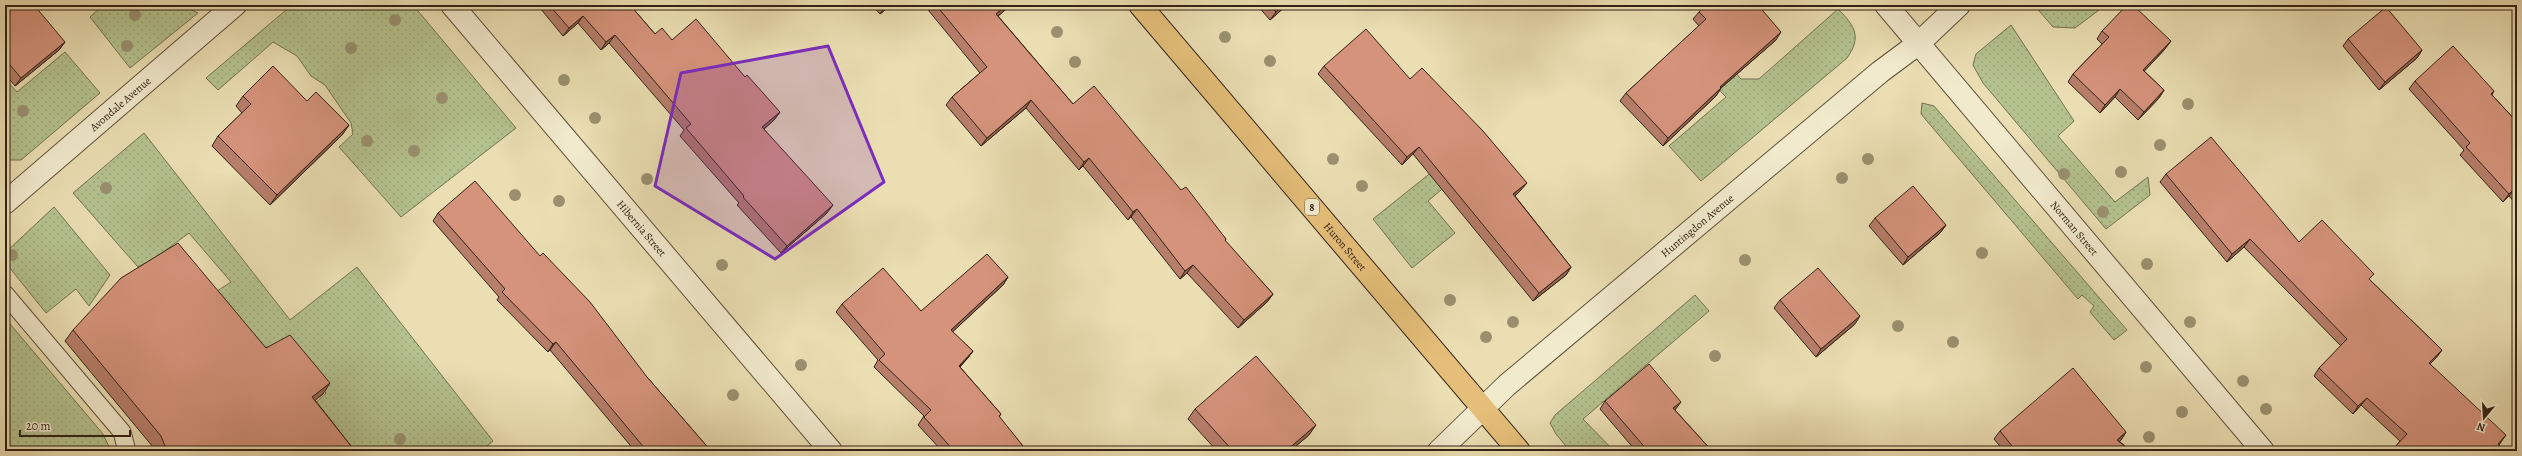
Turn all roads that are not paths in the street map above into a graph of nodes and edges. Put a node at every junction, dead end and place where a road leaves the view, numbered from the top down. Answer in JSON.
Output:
{"nodes":[{"id":1,"x":235,"y":5,"type":"edge"},
{"id":2,"x":452,"y":5,"type":"edge"},
{"id":3,"x":1140,"y":5,"type":"edge"},
{"id":4,"x":1886,"y":5,"type":"edge"},
{"id":5,"x":1959,"y":5,"type":"edge"},
{"id":6,"x":1919,"y":43,"type":"junction"},
{"id":7,"x":5,"y":203,"type":"edge"},
{"id":8,"x":5,"y":294,"type":"edge"},
{"id":9,"x":1484,"y":408,"type":"junction"},
{"id":10,"x":127,"y":451,"type":"edge"},
{"id":11,"x":831,"y":451,"type":"edge"},
{"id":12,"x":1439,"y":451,"type":"edge"},
{"id":13,"x":1519,"y":451,"type":"edge"},
{"id":14,"x":2263,"y":451,"type":"edge"}],
"edges":[{"from":1,"to":7,"type":"street","name":"Avondale Avenue"},
{"from":2,"to":11,"type":"street","name":"Hibernia Street"},
{"from":3,"to":9,"type":"main road","name":"Huron Street","number":"8"},
{"from":4,"to":6,"type":"street","name":"Norman Street"},
{"from":5,"to":6,"type":"street","name":"Huntingdon Avenue"},
{"from":6,"to":9,"type":"street","name":"Huntingdon Avenue"},
{"from":6,"to":14,"type":"street","name":"Norman Street"},
{"from":8,"to":10,"type":"lane"},
{"from":9,"to":12,"type":"street","name":"Huntingdon Avenue"},
{"from":9,"to":13,"type":"main road","name":"Huron Street","number":"8"}]}
